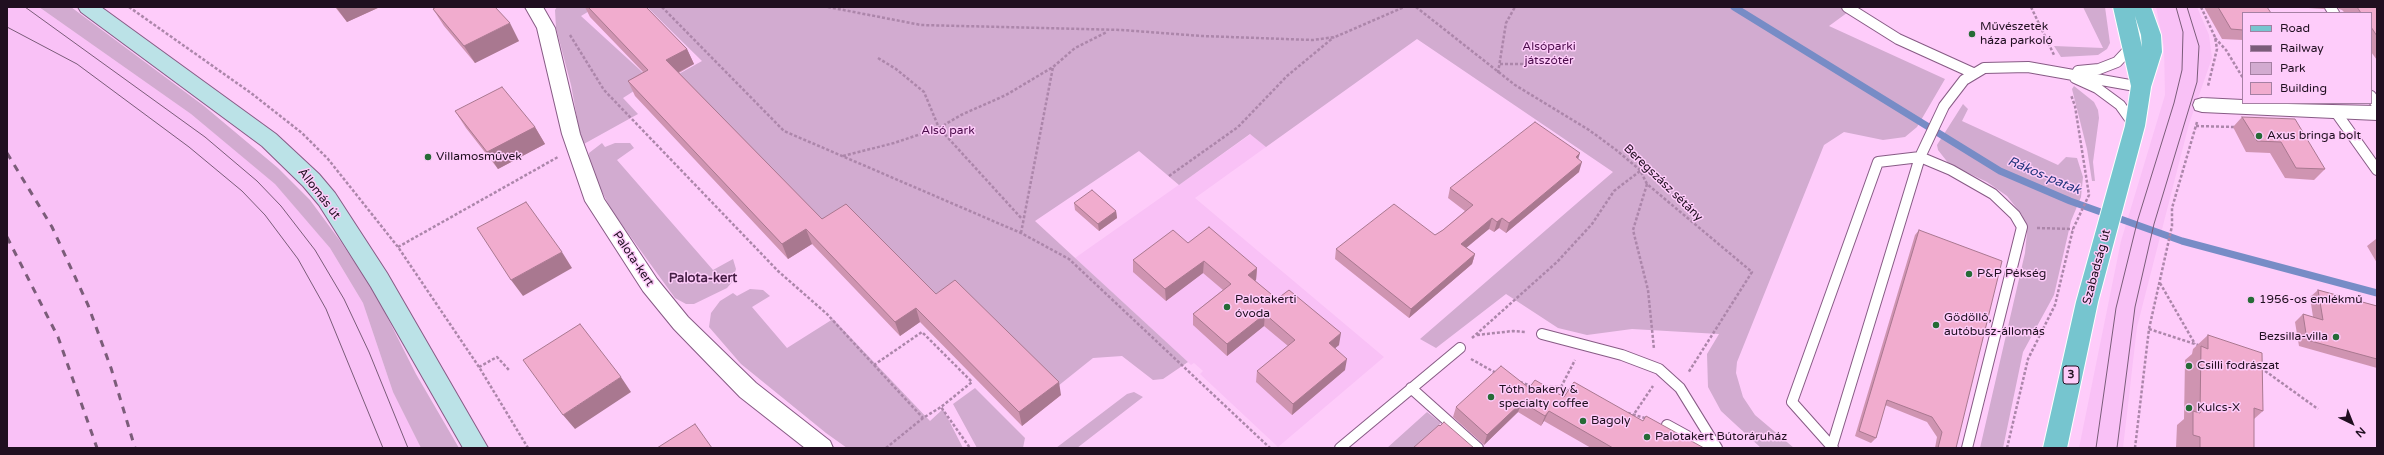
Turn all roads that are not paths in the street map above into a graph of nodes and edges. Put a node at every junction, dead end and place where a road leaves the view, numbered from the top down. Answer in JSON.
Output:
{"nodes":[{"id":1,"x":88,"y":7,"type":"edge"},
{"id":2,"x":1848,"y":7,"type":"edge"},
{"id":3,"x":2123,"y":7,"type":"edge"},
{"id":4,"x":2141,"y":7,"type":"edge"},
{"id":5,"x":538,"y":8,"type":"edge"},
{"id":6,"x":2131,"y":47,"type":"junction"},
{"id":7,"x":2062,"y":72,"type":"junction"},
{"id":8,"x":1973,"y":73,"type":"junction"},
{"id":9,"x":2141,"y":87,"type":"junction"},
{"id":10,"x":2202,"y":105,"type":"dead end"},
{"id":11,"x":2336,"y":111,"type":"junction"},
{"id":12,"x":2377,"y":113,"type":"edge"},
{"id":13,"x":2135,"y":126,"type":"junction"},
{"id":14,"x":1920,"y":157,"type":"junction"},
{"id":15,"x":2377,"y":170,"type":"edge"},
{"id":16,"x":1542,"y":334,"type":"road end"},
{"id":17,"x":1458,"y":349,"type":"road end"},
{"id":18,"x":1411,"y":388,"type":"junction"},
{"id":19,"x":1667,"y":426,"type":"edge"},
{"id":20,"x":1832,"y":447,"type":"edge"},
{"id":21,"x":476,"y":448,"type":"edge"},
{"id":22,"x":822,"y":448,"type":"edge"},
{"id":23,"x":1340,"y":448,"type":"edge"},
{"id":24,"x":1478,"y":448,"type":"edge"},
{"id":25,"x":1709,"y":448,"type":"edge"},
{"id":26,"x":1717,"y":448,"type":"edge"},
{"id":27,"x":1967,"y":448,"type":"edge"},
{"id":28,"x":2055,"y":448,"type":"edge"}],
"edges":[{"from":1,"to":21,"type":"main road","name":"Állomás út"},
{"from":2,"to":8,"type":"lane"},
{"from":3,"to":6,"type":"main road","name":"Szabadság út","number":"3"},
{"from":4,"to":9,"type":"main road","name":"Szabadság út","number":"3"},
{"from":5,"to":22,"type":"street","name":"Palota-kert"},
{"from":6,"to":7,"type":"lane"},
{"from":6,"to":9,"type":"main road","name":"Szabadság út","number":"3"},
{"from":7,"to":8,"type":"lane"},
{"from":7,"to":9,"type":"lane"},
{"from":7,"to":13,"type":"lane"},
{"from":8,"to":14,"type":"lane"},
{"from":9,"to":13,"type":"main road","name":"Szabadság út","number":"3"},
{"from":10,"to":11,"type":"street"},
{"from":11,"to":12,"type":"street"},
{"from":11,"to":15,"type":"lane"},
{"from":13,"to":28,"type":"main road","name":"Szabadság út","number":"3"},
{"from":14,"to":20,"type":"lane"},
{"from":14,"to":20,"type":"lane"},
{"from":14,"to":27,"type":"lane"},
{"from":16,"to":26,"type":"lane"},
{"from":17,"to":18,"type":"lane"},
{"from":18,"to":23,"type":"lane"},
{"from":18,"to":24,"type":"lane"},
{"from":19,"to":25,"type":"lane"}]}
